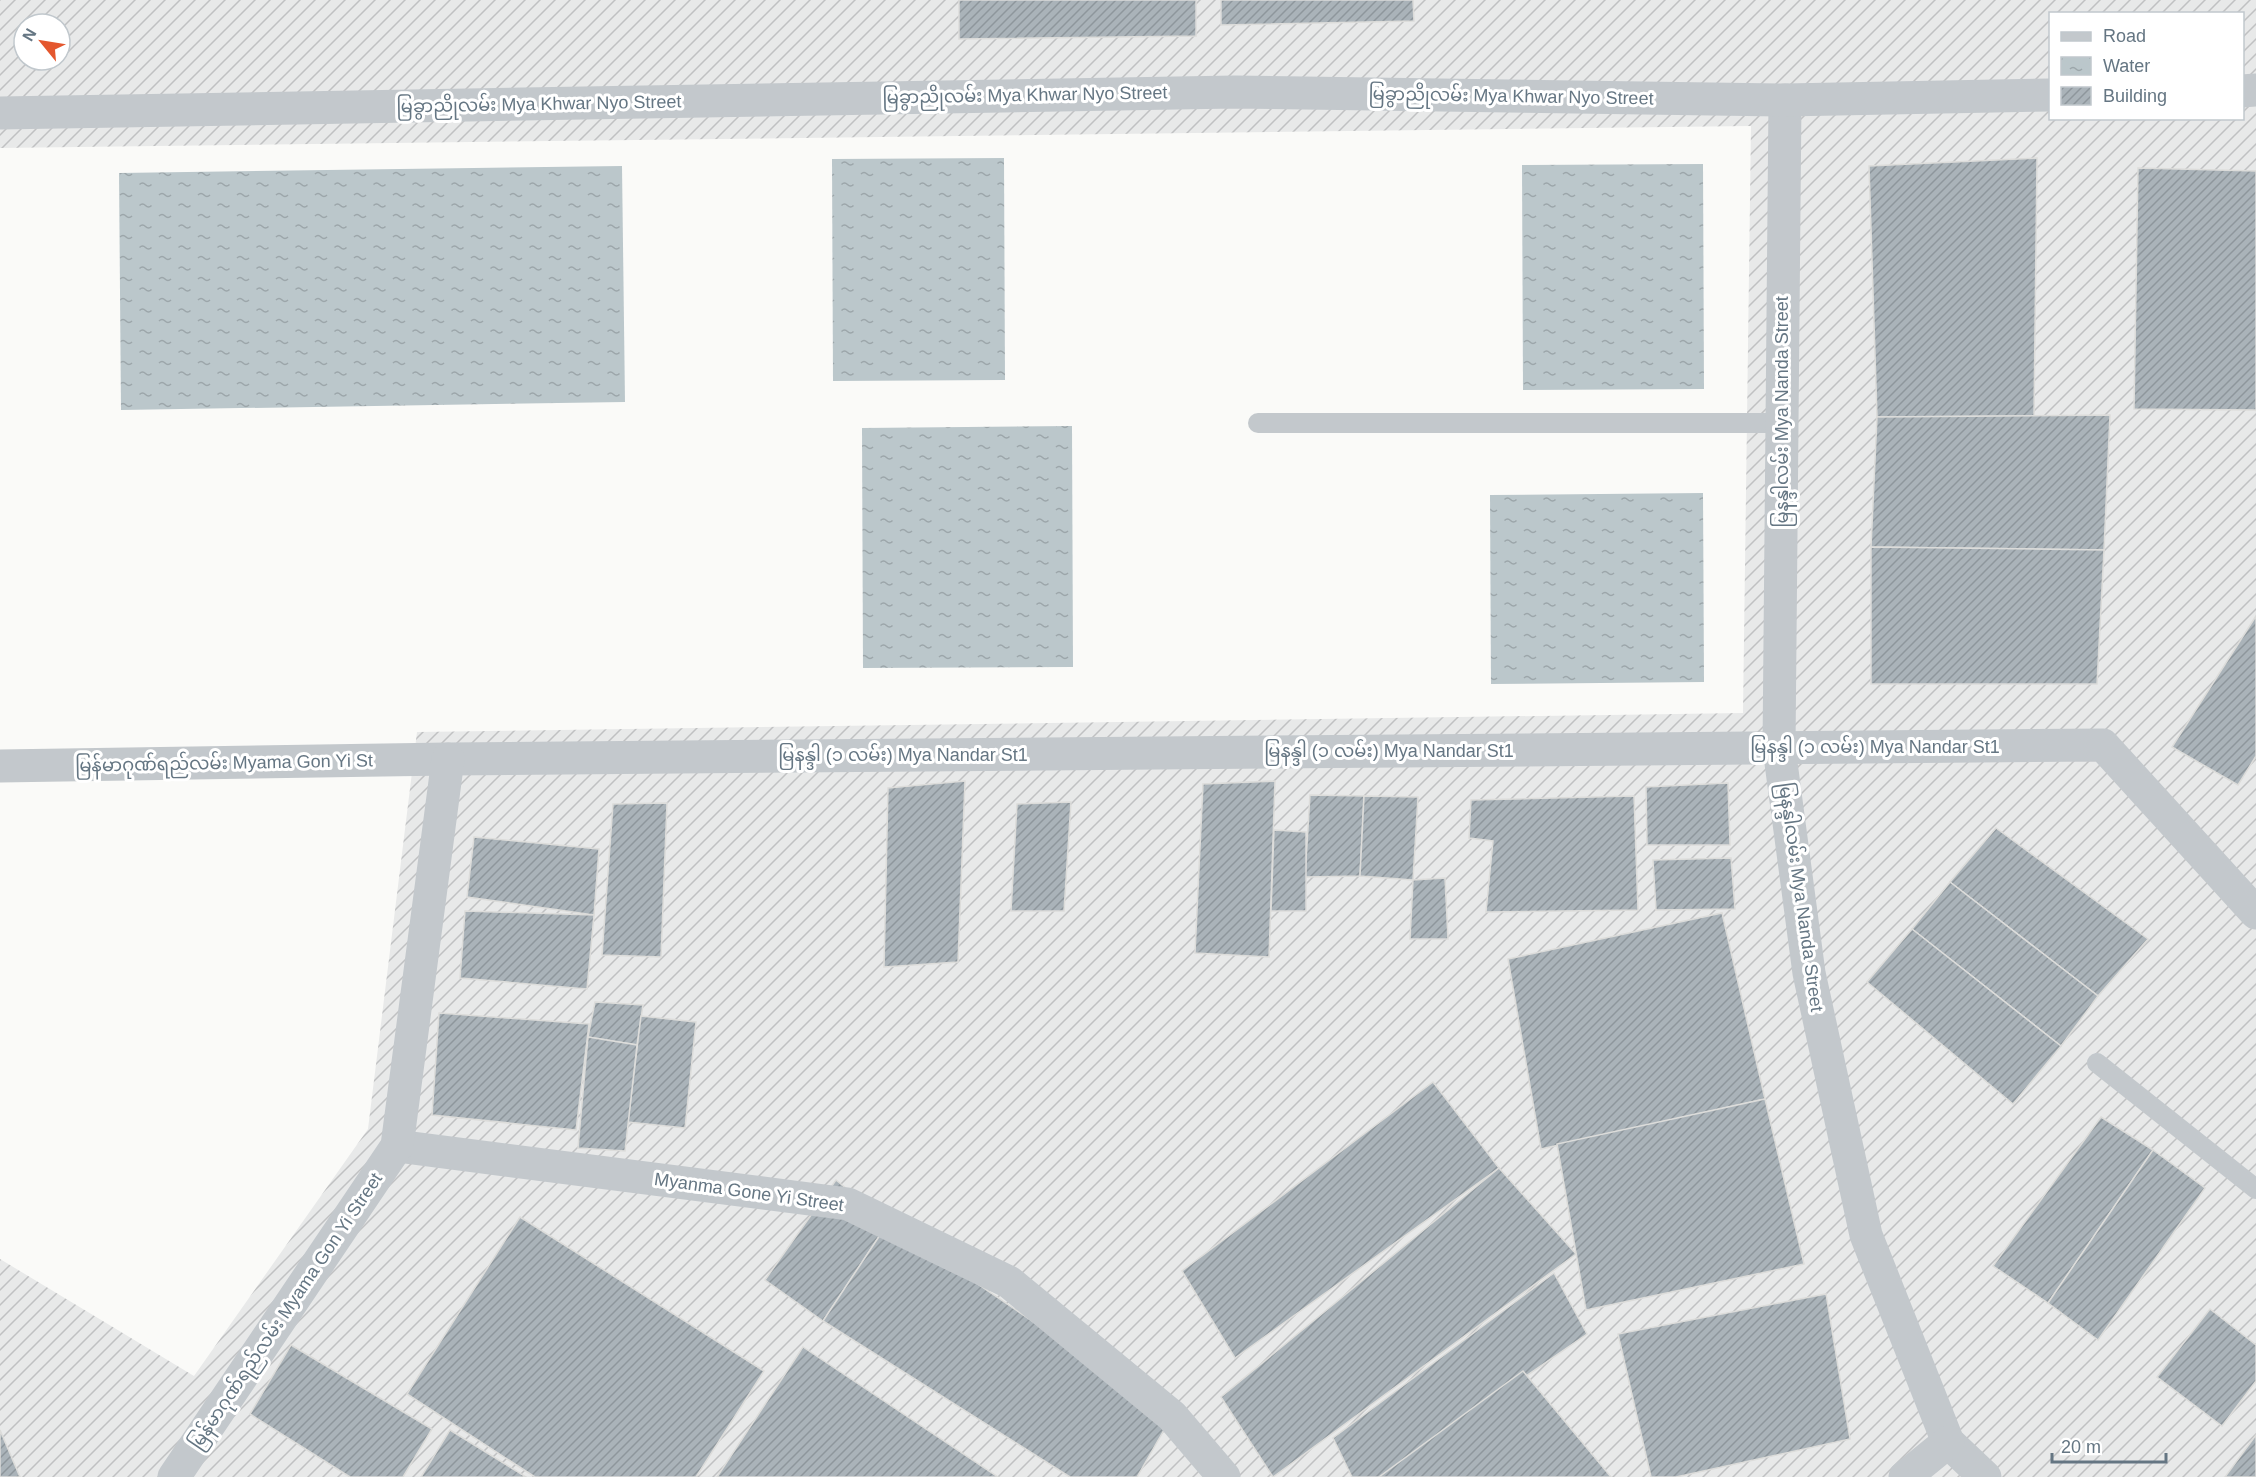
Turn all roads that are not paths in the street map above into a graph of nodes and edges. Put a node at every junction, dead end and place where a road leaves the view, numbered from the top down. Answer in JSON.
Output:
{"nodes":[{"id":1,"x":2049,"y":95,"type":"edge"},
{"id":2,"x":1785,"y":100,"type":"junction"},
{"id":3,"x":0,"y":113,"type":"edge"},
{"id":4,"x":1258,"y":423,"type":"dead end"},
{"id":5,"x":1782,"y":423,"type":"junction"},
{"id":6,"x":1779,"y":748,"type":"junction"},
{"id":7,"x":448,"y":759,"type":"junction"},
{"id":8,"x":0,"y":766,"type":"edge"},
{"id":9,"x":2256,"y":913,"type":"edge"},
{"id":10,"x":2097,"y":1063,"type":"dead end"},
{"id":11,"x":397,"y":1146,"type":"junction"},
{"id":12,"x":2256,"y":1189,"type":"edge"},
{"id":13,"x":1948,"y":1442,"type":"junction"},
{"id":14,"x":174,"y":1477,"type":"edge"},
{"id":15,"x":1224,"y":1477,"type":"edge"},
{"id":16,"x":1905,"y":1477,"type":"edge"},
{"id":17,"x":1985,"y":1477,"type":"edge"}],
"edges":[{"from":1,"to":2,"type":"street","name":"မြခွာညိုလမ်း Mya Khwar Nyo Street"},
{"from":2,"to":3,"type":"street","name":"မြခွာညိုလမ်း Mya Khwar Nyo Street"},
{"from":2,"to":5,"type":"street","name":"မြနန္ဒါလမ်း Mya Nanda Street"},
{"from":4,"to":5,"type":"lane"},
{"from":5,"to":6,"type":"street","name":"မြနန္ဒါလမ်း Mya Nanda Street"},
{"from":6,"to":7,"type":"street","name":"မြနန္ဒါ (၁ လမ်း) Mya Nandar St1"},
{"from":6,"to":9,"type":"street","name":"မြနန္ဒါ (၁ လမ်း) Mya Nandar St1"},
{"from":6,"to":13,"type":"street","name":"မြနန္ဒါလမ်း Mya Nanda Street"},
{"from":7,"to":8,"type":"street","name":"မြန်မာဂုဏ်ရည်လမ်း Myama Gon Yi St"},
{"from":7,"to":11,"type":"street"},
{"from":10,"to":12,"type":"lane"},
{"from":11,"to":14,"type":"street","name":"မြန်မာဂုဏ်ရည်လမ်း Myama Gon Yi Street"},
{"from":11,"to":15,"type":"street","name":"Myanma Gone Yi Street"},
{"from":13,"to":16,"type":"street"},
{"from":13,"to":17,"type":"street","name":"မြနန္ဒါလမ်း Mya Nanda Street"}]}
